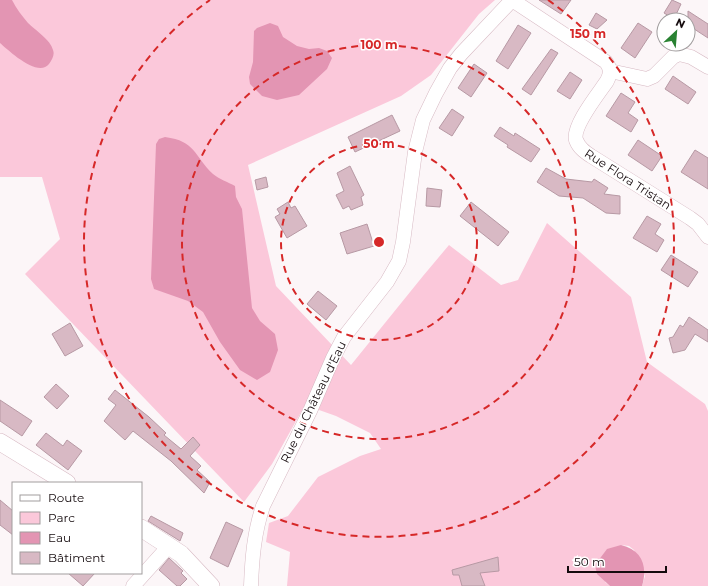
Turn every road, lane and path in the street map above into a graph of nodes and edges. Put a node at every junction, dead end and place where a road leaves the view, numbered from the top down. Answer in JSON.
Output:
{"nodes":[{"id":1,"x":512,"y":0,"type":"edge"},
{"id":2,"x":708,"y":67,"type":"edge"},
{"id":3,"x":610,"y":71,"type":"junction"},
{"id":4,"x":708,"y":237,"type":"edge"},
{"id":5,"x":0,"y":442,"type":"edge"},
{"id":6,"x":66,"y":482,"type":"edge"},
{"id":7,"x":142,"y":529,"type":"edge"},
{"id":8,"x":169,"y":546,"type":"junction"},
{"id":9,"x":133,"y":586,"type":"edge"},
{"id":10,"x":211,"y":586,"type":"edge"},
{"id":11,"x":251,"y":586,"type":"edge"}],
"edges":[{"from":1,"to":3,"type":"street"},
{"from":1,"to":11,"type":"street","name":"Rue du Château d'Eau"},
{"from":2,"to":3,"type":"street"},
{"from":3,"to":4,"type":"street","name":"Rue Flora Tristan"},
{"from":5,"to":6,"type":"street"},
{"from":7,"to":8,"type":"street"},
{"from":8,"to":9,"type":"street"},
{"from":8,"to":10,"type":"street"}]}
